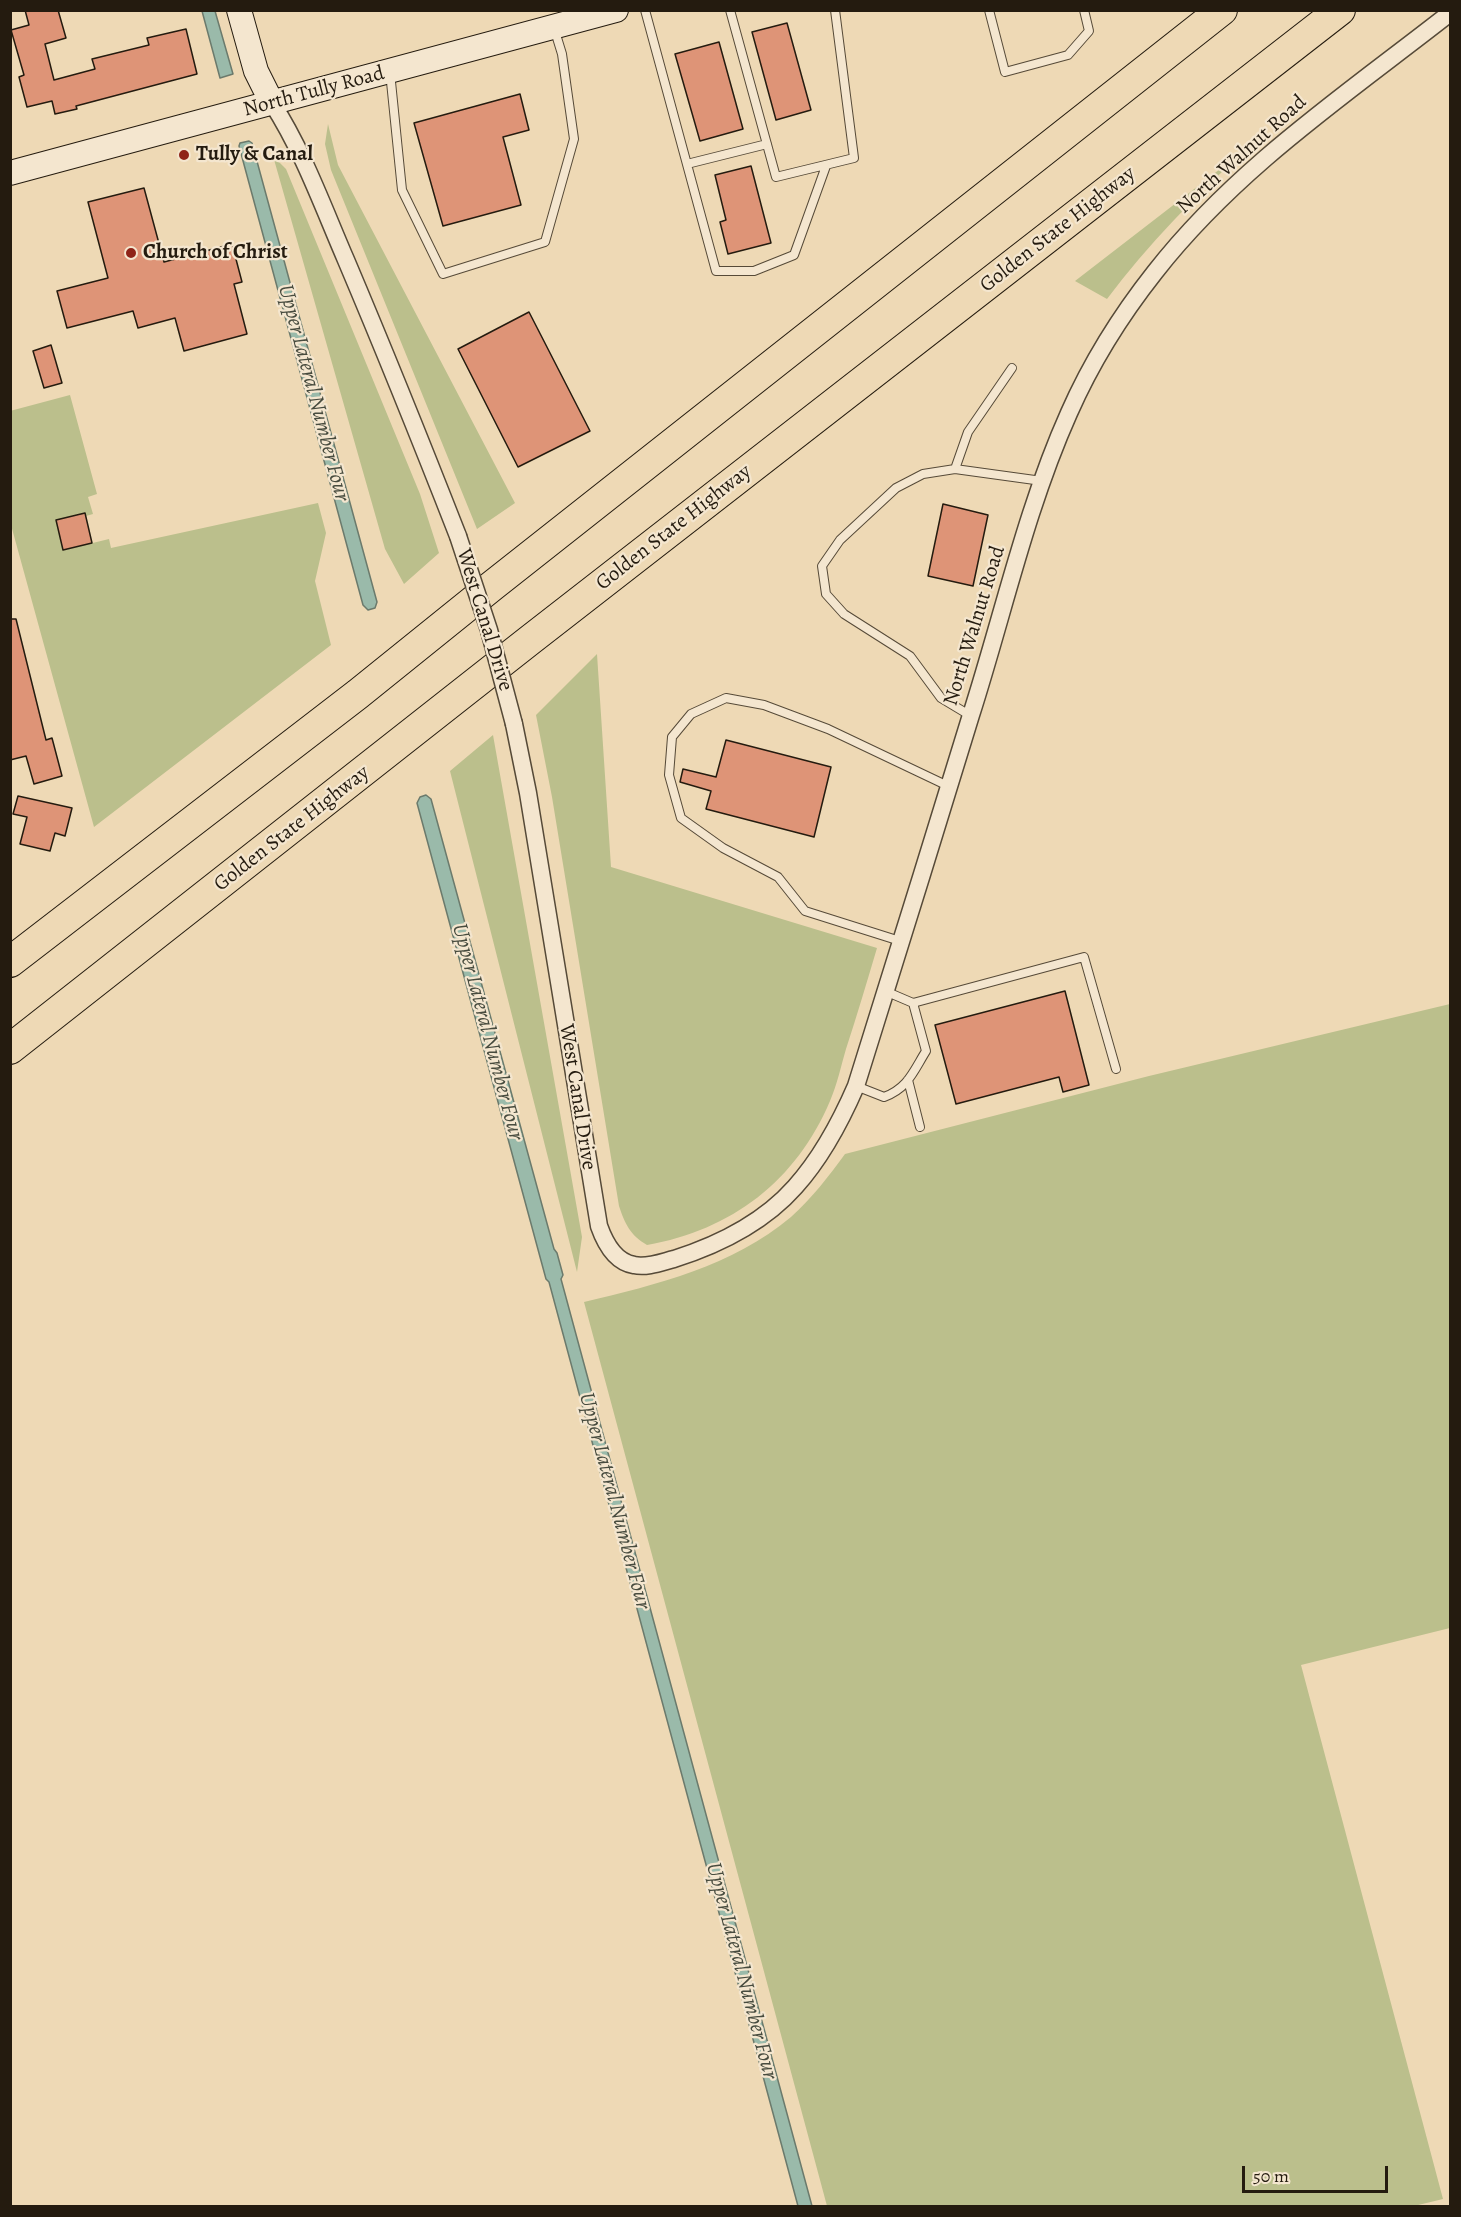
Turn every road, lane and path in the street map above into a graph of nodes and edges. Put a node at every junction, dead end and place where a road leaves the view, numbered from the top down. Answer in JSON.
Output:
{"nodes":[{"id":1,"x":239,"y":10,"type":"edge"},
{"id":2,"x":616,"y":10,"type":"edge"},
{"id":3,"x":645,"y":10,"type":"edge"},
{"id":4,"x":730,"y":10,"type":"edge"},
{"id":5,"x":835,"y":10,"type":"edge"},
{"id":6,"x":989,"y":10,"type":"edge"},
{"id":7,"x":1083,"y":10,"type":"edge"},
{"id":8,"x":1222,"y":10,"type":"edge"},
{"id":9,"x":1340,"y":10,"type":"edge"},
{"id":10,"x":1450,"y":13,"type":"edge"},
{"id":11,"x":554,"y":28,"type":"junction"},
{"id":12,"x":390,"y":72,"type":"junction"},
{"id":13,"x":272,"y":103,"type":"junction"},
{"id":14,"x":766,"y":144,"type":"junction"},
{"id":15,"x":687,"y":164,"type":"junction"},
{"id":16,"x":826,"y":166,"type":"junction"},
{"id":17,"x":10,"y":172,"type":"edge"},
{"id":18,"x":1012,"y":368,"type":"dead end"},
{"id":19,"x":956,"y":469,"type":"junction"},
{"id":20,"x":1042,"y":481,"type":"junction"},
{"id":21,"x":971,"y":716,"type":"junction"},
{"id":22,"x":948,"y":786,"type":"junction"},
{"id":23,"x":900,"y":941,"type":"junction"},
{"id":24,"x":10,"y":962,"type":"edge"},
{"id":25,"x":885,"y":992,"type":"junction"},
{"id":26,"x":914,"y":1003,"type":"junction"},
{"id":27,"x":10,"y":1049,"type":"edge"},
{"id":28,"x":1116,"y":1069,"type":"dead end"},
{"id":29,"x":909,"y":1080,"type":"junction"},
{"id":30,"x":856,"y":1086,"type":"junction"},
{"id":31,"x":920,"y":1127,"type":"dead end"},
{"id":32,"x":621,"y":1260,"type":"joint"}],
"edges":[{"from":1,"to":13,"type":"street","name":"West Canal Drive"},
{"from":2,"to":11,"type":"street","name":"North Tully Road"},
{"from":3,"to":15,"type":"lane"},
{"from":4,"to":14,"type":"lane"},
{"from":5,"to":16,"type":"lane"},
{"from":6,"to":7,"type":"lane"},
{"from":8,"to":24,"type":"highway"},
{"from":9,"to":27,"type":"highway","name":"Golden State Highway"},
{"from":10,"to":20,"type":"street","name":"North Walnut Road"},
{"from":11,"to":12,"type":"street","name":"North Tully Road"},
{"from":11,"to":12,"type":"lane"},
{"from":12,"to":13,"type":"street","name":"North Tully Road"},
{"from":13,"to":17,"type":"street","name":"North Tully Road"},
{"from":13,"to":32,"type":"street","name":"West Canal Drive","bridge":true},
{"from":14,"to":15,"type":"lane"},
{"from":14,"to":16,"type":"lane"},
{"from":15,"to":16,"type":"lane"},
{"from":18,"to":19,"type":"lane"},
{"from":19,"to":20,"type":"lane"},
{"from":19,"to":21,"type":"lane"},
{"from":20,"to":21,"type":"street","name":"North Walnut Road"},
{"from":21,"to":22,"type":"street","name":"North Walnut Road"},
{"from":22,"to":23,"type":"street","name":"North Walnut Road"},
{"from":22,"to":23,"type":"lane"},
{"from":23,"to":25,"type":"street","name":"North Walnut Road"},
{"from":25,"to":26,"type":"lane"},
{"from":25,"to":30,"type":"street","name":"North Walnut Road"},
{"from":26,"to":28,"type":"lane"},
{"from":26,"to":29,"type":"lane"},
{"from":29,"to":30,"type":"lane"},
{"from":29,"to":31,"type":"lane"},
{"from":30,"to":32,"type":"street","name":"North Walnut Road"}]}
